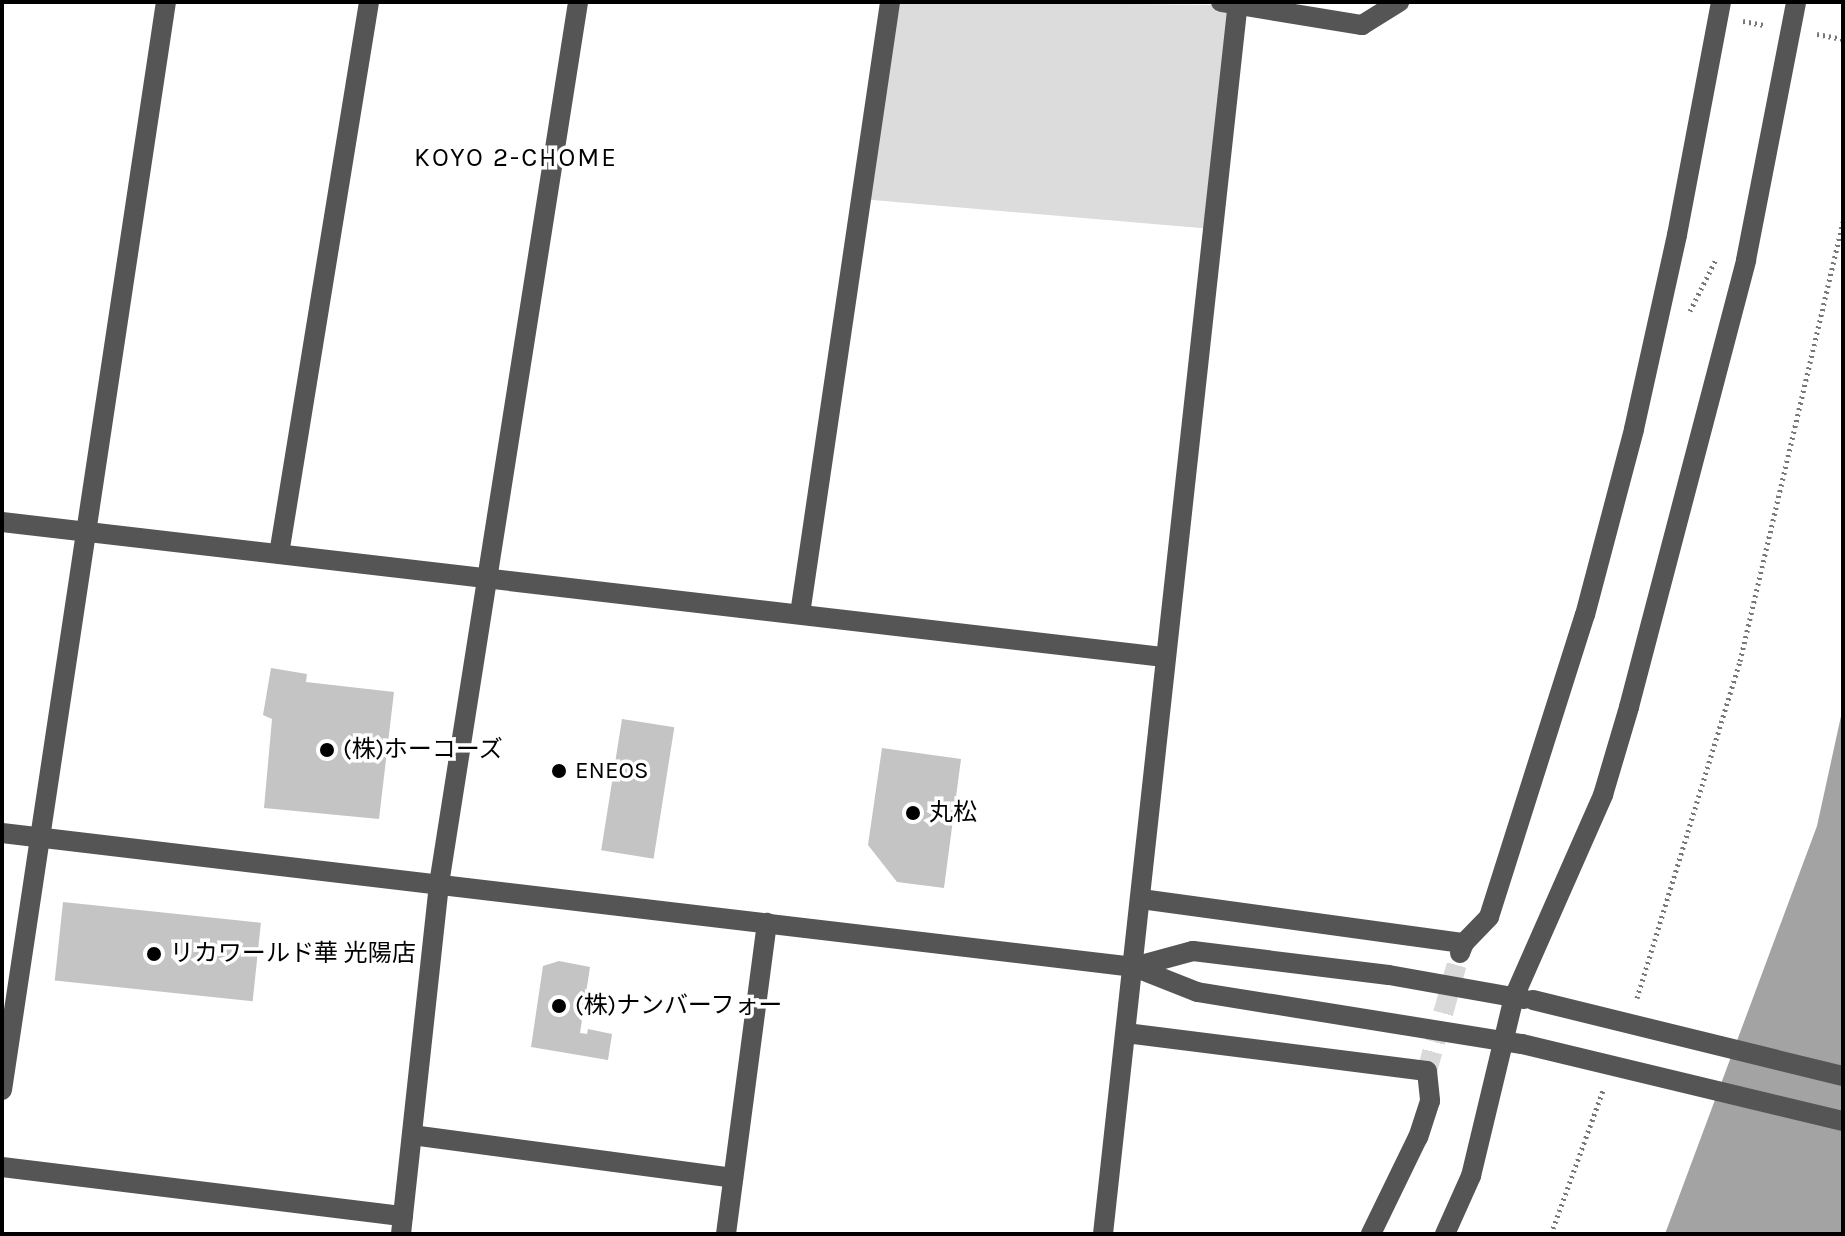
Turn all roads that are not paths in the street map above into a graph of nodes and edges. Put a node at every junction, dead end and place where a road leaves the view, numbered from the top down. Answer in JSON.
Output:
{"nodes":[{"id":1,"x":166,"y":2,"type":"edge"},
{"id":2,"x":369,"y":2,"type":"edge"},
{"id":3,"x":578,"y":2,"type":"edge"},
{"id":4,"x":890,"y":2,"type":"edge"},
{"id":5,"x":1399,"y":2,"type":"edge"},
{"id":6,"x":1721,"y":2,"type":"edge"},
{"id":7,"x":1796,"y":2,"type":"edge"},
{"id":8,"x":1232,"y":3,"type":"edge"},
{"id":9,"x":2,"y":522,"type":"edge"},
{"id":10,"x":87,"y":532,"type":"junction"},
{"id":11,"x":279,"y":554,"type":"junction"},
{"id":12,"x":486,"y":578,"type":"junction"},
{"id":13,"x":800,"y":614,"type":"junction"},
{"id":14,"x":1164,"y":657,"type":"junction"},
{"id":15,"x":2,"y":833,"type":"edge"},
{"id":16,"x":41,"y":838,"type":"junction"},
{"id":17,"x":439,"y":884,"type":"junction"},
{"id":18,"x":1141,"y":899,"type":"junction"},
{"id":19,"x":767,"y":923,"type":"junction"},
{"id":20,"x":1134,"y":967,"type":"junction"},
{"id":21,"x":1523,"y":999,"type":"junction"},
{"id":22,"x":1126,"y":1033,"type":"junction"},
{"id":23,"x":1513,"y":1042,"type":"junction"},
{"id":24,"x":1843,"y":1076,"type":"edge"},
{"id":25,"x":2,"y":1090,"type":"edge"},
{"id":26,"x":1843,"y":1121,"type":"edge"},
{"id":27,"x":412,"y":1135,"type":"junction"},
{"id":28,"x":2,"y":1167,"type":"edge"},
{"id":29,"x":733,"y":1178,"type":"junction"},
{"id":30,"x":402,"y":1225,"type":"edge"},
{"id":31,"x":726,"y":1234,"type":"edge"},
{"id":32,"x":1103,"y":1234,"type":"edge"},
{"id":33,"x":1371,"y":1234,"type":"edge"},
{"id":34,"x":1445,"y":1234,"type":"edge"}],
"edges":[{"from":1,"to":10,"type":"street"},
{"from":2,"to":11,"type":"street"},
{"from":3,"to":12,"type":"street"},
{"from":4,"to":13,"type":"street"},
{"from":5,"to":8,"type":"street"},
{"from":6,"to":18,"type":"street"},
{"from":7,"to":21,"type":"street"},
{"from":8,"to":14,"type":"street"},
{"from":9,"to":10,"type":"street"},
{"from":10,"to":11,"type":"street"},
{"from":10,"to":16,"type":"street"},
{"from":11,"to":12,"type":"street"},
{"from":12,"to":13,"type":"street"},
{"from":12,"to":17,"type":"street"},
{"from":13,"to":14,"type":"street"},
{"from":14,"to":18,"type":"street"},
{"from":15,"to":16,"type":"street"},
{"from":16,"to":17,"type":"street"},
{"from":16,"to":25,"type":"street"},
{"from":17,"to":19,"type":"street"},
{"from":17,"to":27,"type":"street"},
{"from":18,"to":20,"type":"street"},
{"from":19,"to":20,"type":"street"},
{"from":19,"to":29,"type":"street"},
{"from":20,"to":21,"type":"street"},
{"from":20,"to":22,"type":"street"},
{"from":20,"to":23,"type":"street"},
{"from":21,"to":23,"type":"street"},
{"from":21,"to":24,"type":"street","bridge":true},
{"from":22,"to":32,"type":"street"},
{"from":22,"to":33,"type":"street"},
{"from":23,"to":26,"type":"street","bridge":true},
{"from":23,"to":34,"type":"street"},
{"from":27,"to":29,"type":"street"},
{"from":27,"to":30,"type":"street"},
{"from":28,"to":30,"type":"street"},
{"from":29,"to":31,"type":"street"}]}
